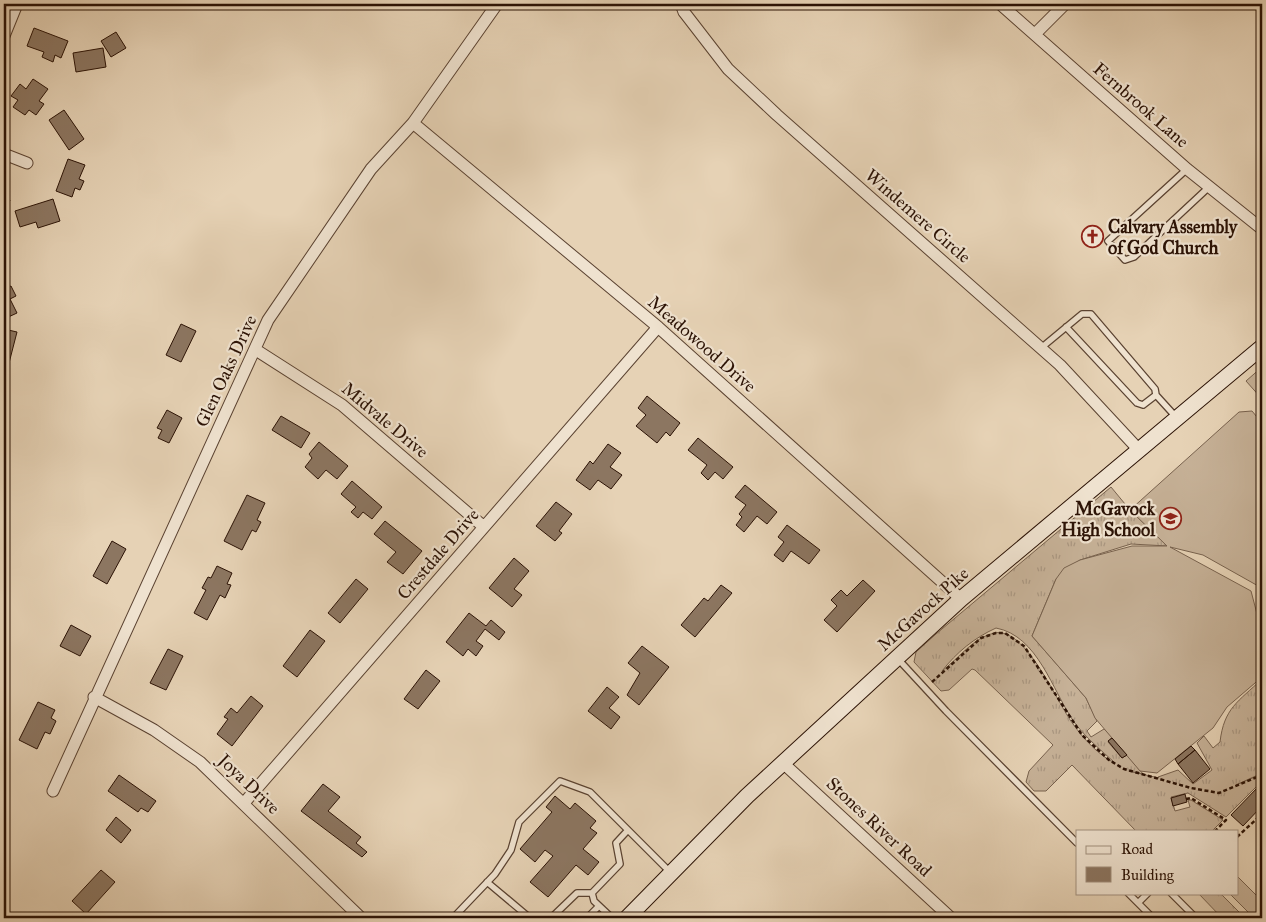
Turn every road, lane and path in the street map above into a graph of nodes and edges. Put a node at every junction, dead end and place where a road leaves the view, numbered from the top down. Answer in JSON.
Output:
{"nodes":[{"id":1,"x":16,"y":4,"type":"edge"},
{"id":2,"x":497,"y":4,"type":"edge"},
{"id":3,"x":681,"y":4,"type":"edge"},
{"id":4,"x":1000,"y":4,"type":"edge"},
{"id":5,"x":1065,"y":4,"type":"edge"},
{"id":6,"x":1035,"y":34,"type":"junction"},
{"id":7,"x":4,"y":36,"type":"edge"},
{"id":8,"x":413,"y":123,"type":"junction"},
{"id":9,"x":4,"y":154,"type":"edge"},
{"id":10,"x":27,"y":163,"type":"dead end"},
{"id":11,"x":1187,"y":169,"type":"junction"},
{"id":12,"x":1210,"y":186,"type":"junction"},
{"id":13,"x":1262,"y":229,"type":"edge"},
{"id":14,"x":658,"y":327,"type":"junction"},
{"id":15,"x":1066,"y":327,"type":"junction"},
{"id":16,"x":1262,"y":347,"type":"edge"},
{"id":17,"x":1040,"y":348,"type":"junction"},
{"id":18,"x":256,"y":350,"type":"junction"},
{"id":19,"x":1156,"y":394,"type":"junction"},
{"id":20,"x":1178,"y":418,"type":"junction"},
{"id":21,"x":1139,"y":450,"type":"junction"},
{"id":22,"x":484,"y":527,"type":"junction"},
{"id":23,"x":961,"y":599,"type":"junction"},
{"id":24,"x":897,"y":658,"type":"junction"},
{"id":25,"x":925,"y":689,"type":"junction"},
{"id":26,"x":94,"y":697,"type":"junction"},
{"id":27,"x":783,"y":763,"type":"junction"},
{"id":28,"x":1262,"y":775,"type":"edge"},
{"id":29,"x":53,"y":792,"type":"dead end"},
{"id":30,"x":1186,"y":798,"type":"dead end"},
{"id":31,"x":244,"y":802,"type":"junction"},
{"id":32,"x":1262,"y":814,"type":"edge"},
{"id":33,"x":628,"y":830,"type":"junction"},
{"id":34,"x":1216,"y":830,"type":"edge"},
{"id":35,"x":1238,"y":836,"type":"edge"},
{"id":36,"x":1076,"y":843,"type":"edge"},
{"id":37,"x":671,"y":873,"type":"junction"},
{"id":38,"x":487,"y":882,"type":"junction"},
{"id":39,"x":592,"y":893,"type":"junction"},
{"id":40,"x":1129,"y":894,"type":"edge"},
{"id":41,"x":1147,"y":894,"type":"edge"},
{"id":42,"x":1173,"y":894,"type":"edge"},
{"id":43,"x":1138,"y":903,"type":"junction"},
{"id":44,"x":599,"y":906,"type":"junction"},
{"id":45,"x":362,"y":918,"type":"edge"},
{"id":46,"x":453,"y":918,"type":"edge"},
{"id":47,"x":530,"y":918,"type":"edge"},
{"id":48,"x":551,"y":918,"type":"edge"},
{"id":49,"x":587,"y":918,"type":"edge"},
{"id":50,"x":612,"y":918,"type":"edge"},
{"id":51,"x":627,"y":918,"type":"edge"},
{"id":52,"x":950,"y":918,"type":"edge"},
{"id":53,"x":1153,"y":918,"type":"edge"},
{"id":54,"x":1196,"y":918,"type":"edge"}],
"edges":[{"from":1,"to":7,"type":"street"},
{"from":2,"to":8,"type":"street","name":"Glen Oaks Drive"},
{"from":3,"to":17,"type":"street","name":"Windemere Circle"},
{"from":4,"to":6,"type":"street","name":"Fernbrook Lane"},
{"from":5,"to":6,"type":"street"},
{"from":6,"to":11,"type":"street","name":"Fernbrook Lane"},
{"from":8,"to":14,"type":"street","name":"Meadowood Drive"},
{"from":8,"to":18,"type":"street","name":"Glen Oaks Drive"},
{"from":9,"to":10,"type":"street"},
{"from":11,"to":12,"type":"street","name":"Fernbrook Lane"},
{"from":11,"to":12,"type":"lane"},
{"from":12,"to":13,"type":"street","name":"Fernbrook Lane"},
{"from":14,"to":22,"type":"street","name":"Crestdale Drive"},
{"from":14,"to":23,"type":"street","name":"Meadowood Drive"},
{"from":15,"to":17,"type":"lane"},
{"from":15,"to":19,"type":"lane"},
{"from":15,"to":19,"type":"lane"},
{"from":16,"to":20,"type":"main road","name":"McGavock Pike"},
{"from":17,"to":21,"type":"street","name":"Windemere Circle"},
{"from":18,"to":22,"type":"street","name":"Midvale Drive"},
{"from":18,"to":26,"type":"street","name":"Glen Oaks Drive"},
{"from":19,"to":20,"type":"lane"},
{"from":20,"to":21,"type":"main road","name":"McGavock Pike"},
{"from":21,"to":23,"type":"main road","name":"McGavock Pike"},
{"from":22,"to":31,"type":"street","name":"Crestdale Drive"},
{"from":23,"to":24,"type":"main road","name":"McGavock Pike"},
{"from":24,"to":25,"type":"lane"},
{"from":24,"to":27,"type":"main road","name":"McGavock Pike"},
{"from":25,"to":28,"type":"path"},
{"from":25,"to":36,"type":"lane"},
{"from":26,"to":29,"type":"street","name":"Glen Oaks Drive"},
{"from":26,"to":31,"type":"street","name":"Joya Drive"},
{"from":27,"to":37,"type":"main road","name":"McGavock Pike"},
{"from":27,"to":52,"type":"street","name":"Stones River Road"},
{"from":30,"to":34,"type":"path"},
{"from":31,"to":45,"type":"street","name":"Joya Drive"},
{"from":32,"to":35,"type":"path"},
{"from":33,"to":37,"type":"lane"},
{"from":33,"to":38,"type":"lane"},
{"from":33,"to":39,"type":"lane"},
{"from":37,"to":51,"type":"main road","name":"McGavock Pike"},
{"from":38,"to":46,"type":"lane"},
{"from":38,"to":47,"type":"lane"},
{"from":39,"to":44,"type":"lane"},
{"from":39,"to":48,"type":"lane"},
{"from":40,"to":43,"type":"lane"},
{"from":41,"to":43,"type":"lane"},
{"from":42,"to":54,"type":"lane"},
{"from":43,"to":53,"type":"lane"},
{"from":44,"to":49,"type":"lane"},
{"from":44,"to":50,"type":"lane"}]}
